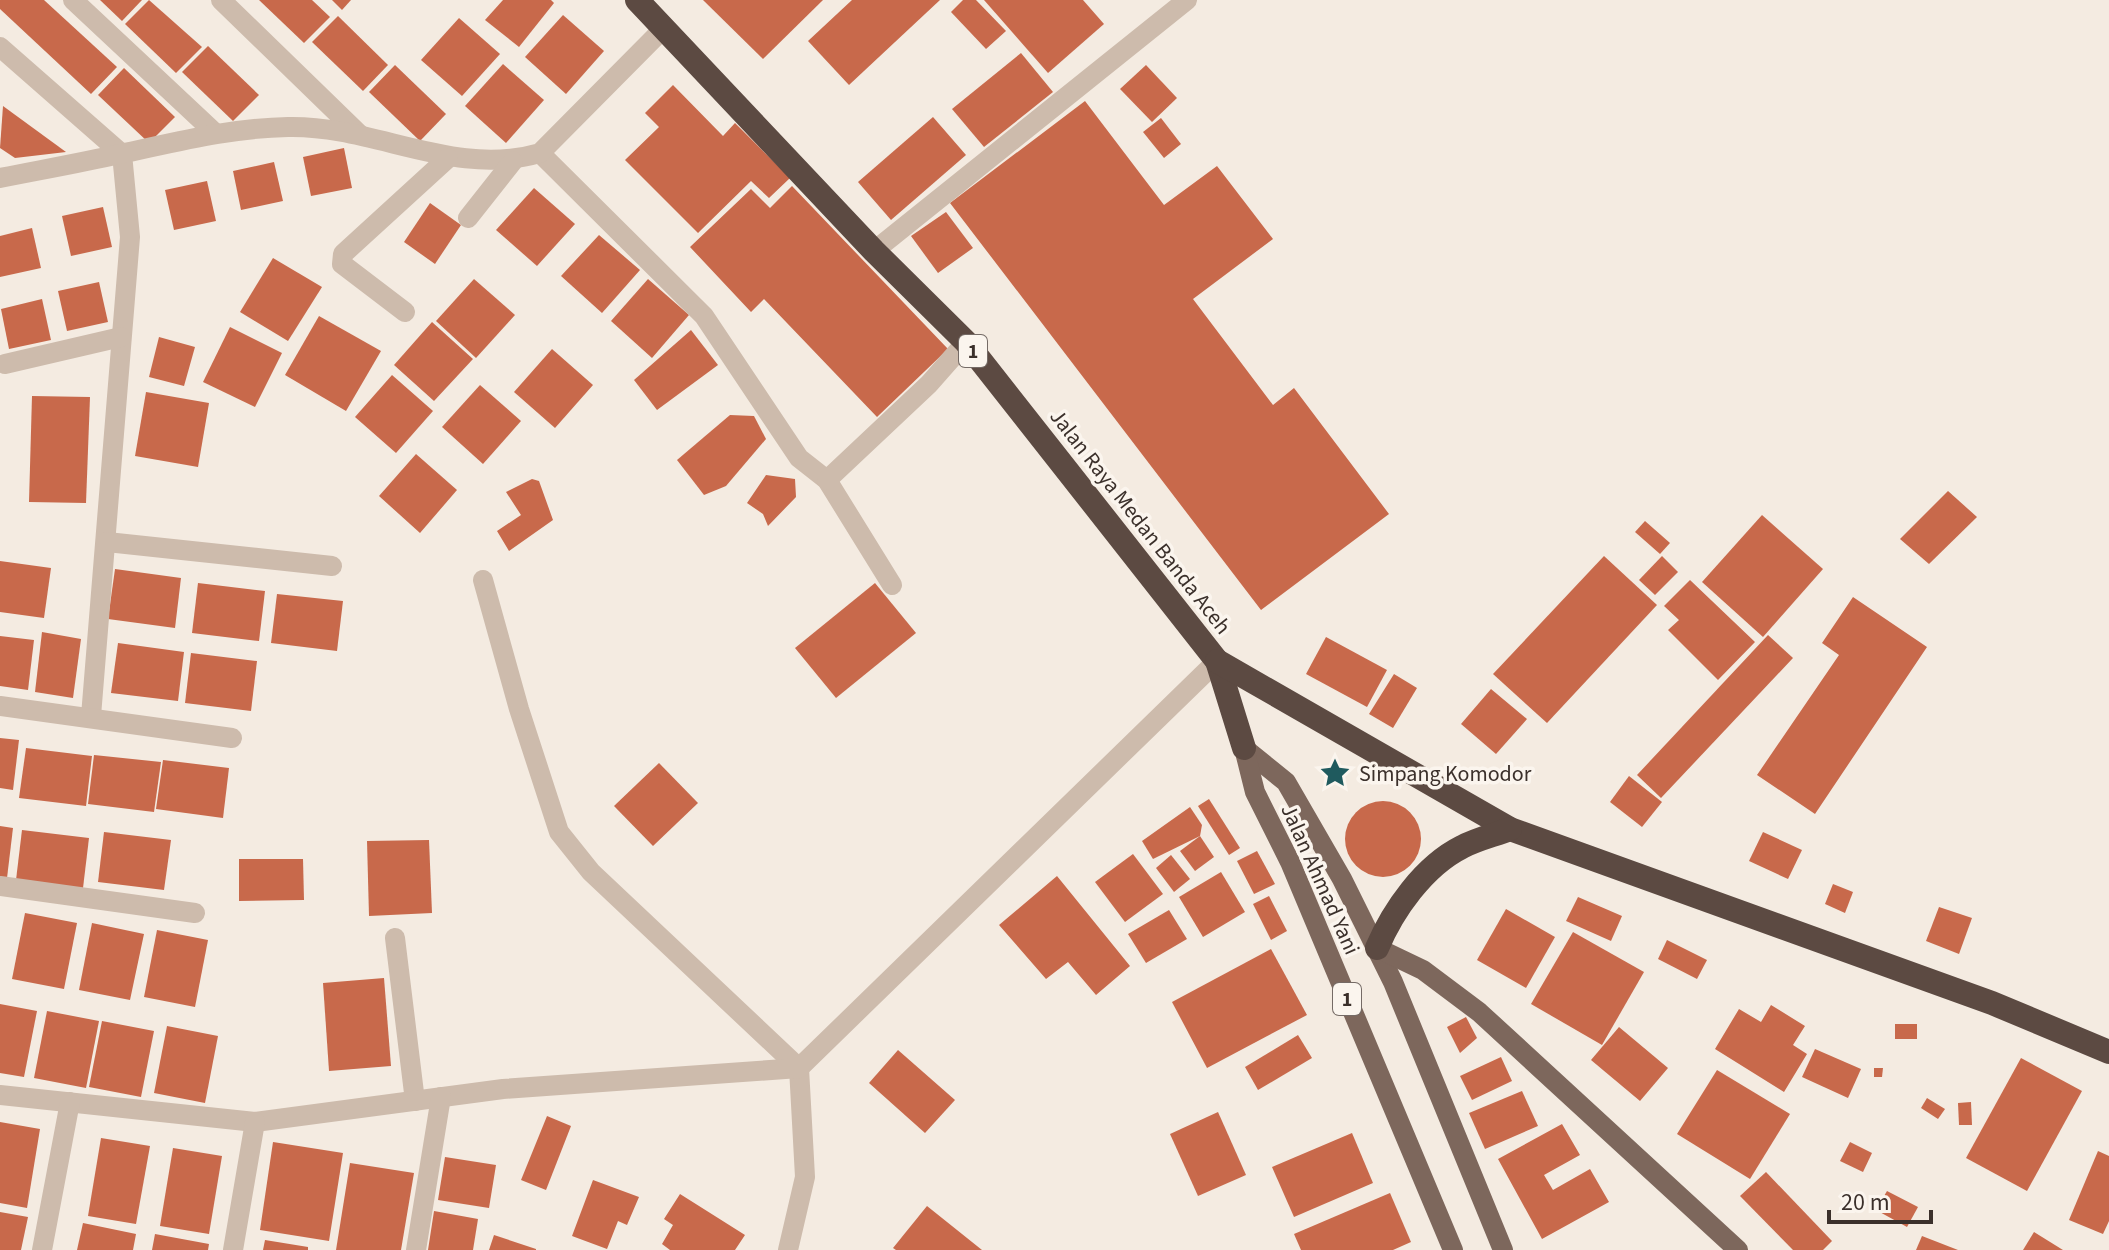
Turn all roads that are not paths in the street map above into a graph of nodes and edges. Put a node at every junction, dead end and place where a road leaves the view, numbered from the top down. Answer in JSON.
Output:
{"nodes":[{"id":1,"x":73,"y":0,"type":"edge"},
{"id":2,"x":221,"y":0,"type":"edge"},
{"id":3,"x":637,"y":0,"type":"edge"},
{"id":4,"x":1187,"y":0,"type":"edge"},
{"id":5,"x":663,"y":29,"type":"junction"},
{"id":6,"x":0,"y":47,"type":"edge"},
{"id":7,"x":214,"y":132,"type":"junction"},
{"id":8,"x":359,"y":134,"type":"junction"},
{"id":9,"x":540,"y":153,"type":"junction"},
{"id":10,"x":122,"y":154,"type":"junction"},
{"id":11,"x":448,"y":158,"type":"junction"},
{"id":12,"x":513,"y":161,"type":"junction"},
{"id":13,"x":0,"y":178,"type":"edge"},
{"id":14,"x":468,"y":218,"type":"dead end"},
{"id":15,"x":874,"y":251,"type":"junction"},
{"id":16,"x":405,"y":312,"type":"dead end"},
{"id":17,"x":121,"y":337,"type":"junction"},
{"id":18,"x":966,"y":342,"type":"junction"},
{"id":19,"x":5,"y":364,"type":"dead end"},
{"id":20,"x":827,"y":480,"type":"junction"},
{"id":21,"x":107,"y":542,"type":"junction"},
{"id":22,"x":332,"y":566,"type":"dead end"},
{"id":23,"x":483,"y":580,"type":"dead end"},
{"id":24,"x":892,"y":585,"type":"dead end"},
{"id":25,"x":1217,"y":661,"type":"junction"},
{"id":26,"x":0,"y":706,"type":"edge"},
{"id":27,"x":91,"y":716,"type":"junction"},
{"id":28,"x":232,"y":738,"type":"dead end"},
{"id":29,"x":1244,"y":748,"type":"junction"},
{"id":30,"x":1510,"y":829,"type":"junction"},
{"id":31,"x":0,"y":886,"type":"edge"},
{"id":32,"x":195,"y":913,"type":"dead end"},
{"id":33,"x":395,"y":938,"type":"dead end"},
{"id":34,"x":1377,"y":948,"type":"junction"},
{"id":35,"x":2109,"y":1052,"type":"edge"},
{"id":36,"x":799,"y":1068,"type":"junction"},
{"id":37,"x":0,"y":1095,"type":"edge"},
{"id":38,"x":441,"y":1097,"type":"junction"},
{"id":39,"x":415,"y":1101,"type":"junction"},
{"id":40,"x":70,"y":1102,"type":"junction"},
{"id":41,"x":255,"y":1122,"type":"junction"},
{"id":42,"x":42,"y":1250,"type":"edge"},
{"id":43,"x":233,"y":1250,"type":"edge"},
{"id":44,"x":416,"y":1250,"type":"edge"},
{"id":45,"x":788,"y":1250,"type":"edge"},
{"id":46,"x":1453,"y":1250,"type":"edge"},
{"id":47,"x":1503,"y":1250,"type":"edge"},
{"id":48,"x":1738,"y":1250,"type":"edge"}],
"edges":[{"from":1,"to":7,"type":"street"},
{"from":2,"to":8,"type":"street"},
{"from":3,"to":5,"type":"highway","name":"Jalan Raya Medan Banda Aceh","number":"1"},
{"from":4,"to":15,"type":"street"},
{"from":5,"to":9,"type":"street"},
{"from":5,"to":15,"type":"highway","name":"Jalan Raya Medan Banda Aceh","number":"1"},
{"from":6,"to":10,"type":"street"},
{"from":7,"to":8,"type":"street"},
{"from":7,"to":10,"type":"street"},
{"from":8,"to":11,"type":"street"},
{"from":9,"to":12,"type":"street"},
{"from":9,"to":20,"type":"street"},
{"from":10,"to":13,"type":"street"},
{"from":10,"to":17,"type":"street"},
{"from":11,"to":12,"type":"street"},
{"from":11,"to":16,"type":"street"},
{"from":12,"to":14,"type":"street"},
{"from":15,"to":18,"type":"highway","name":"Jalan Raya Medan Banda Aceh","number":"1"},
{"from":17,"to":19,"type":"street"},
{"from":17,"to":21,"type":"street"},
{"from":18,"to":20,"type":"street"},
{"from":18,"to":25,"type":"highway","name":"Jalan Raya Medan Banda Aceh","number":"1"},
{"from":20,"to":24,"type":"street"},
{"from":21,"to":22,"type":"street"},
{"from":21,"to":27,"type":"street"},
{"from":23,"to":36,"type":"street"},
{"from":25,"to":29,"type":"highway","name":"Jalan Raya Medan Banda Aceh","number":"1"},
{"from":25,"to":30,"type":"highway"},
{"from":25,"to":36,"type":"street"},
{"from":26,"to":27,"type":"street"},
{"from":27,"to":28,"type":"street"},
{"from":29,"to":34,"type":"main road","number":"1"},
{"from":29,"to":46,"type":"main road","name":"Jalan Ahmad Yani","number":"1"},
{"from":30,"to":34,"type":"highway"},
{"from":30,"to":35,"type":"highway"},
{"from":31,"to":32,"type":"street"},
{"from":33,"to":39,"type":"street"},
{"from":34,"to":47,"type":"main road","number":"1"},
{"from":34,"to":48,"type":"main road"},
{"from":36,"to":38,"type":"street"},
{"from":36,"to":45,"type":"street"},
{"from":37,"to":40,"type":"street"},
{"from":38,"to":39,"type":"street"},
{"from":38,"to":44,"type":"street"},
{"from":39,"to":41,"type":"street"},
{"from":40,"to":41,"type":"street"},
{"from":40,"to":42,"type":"street"},
{"from":41,"to":43,"type":"street"}]}
